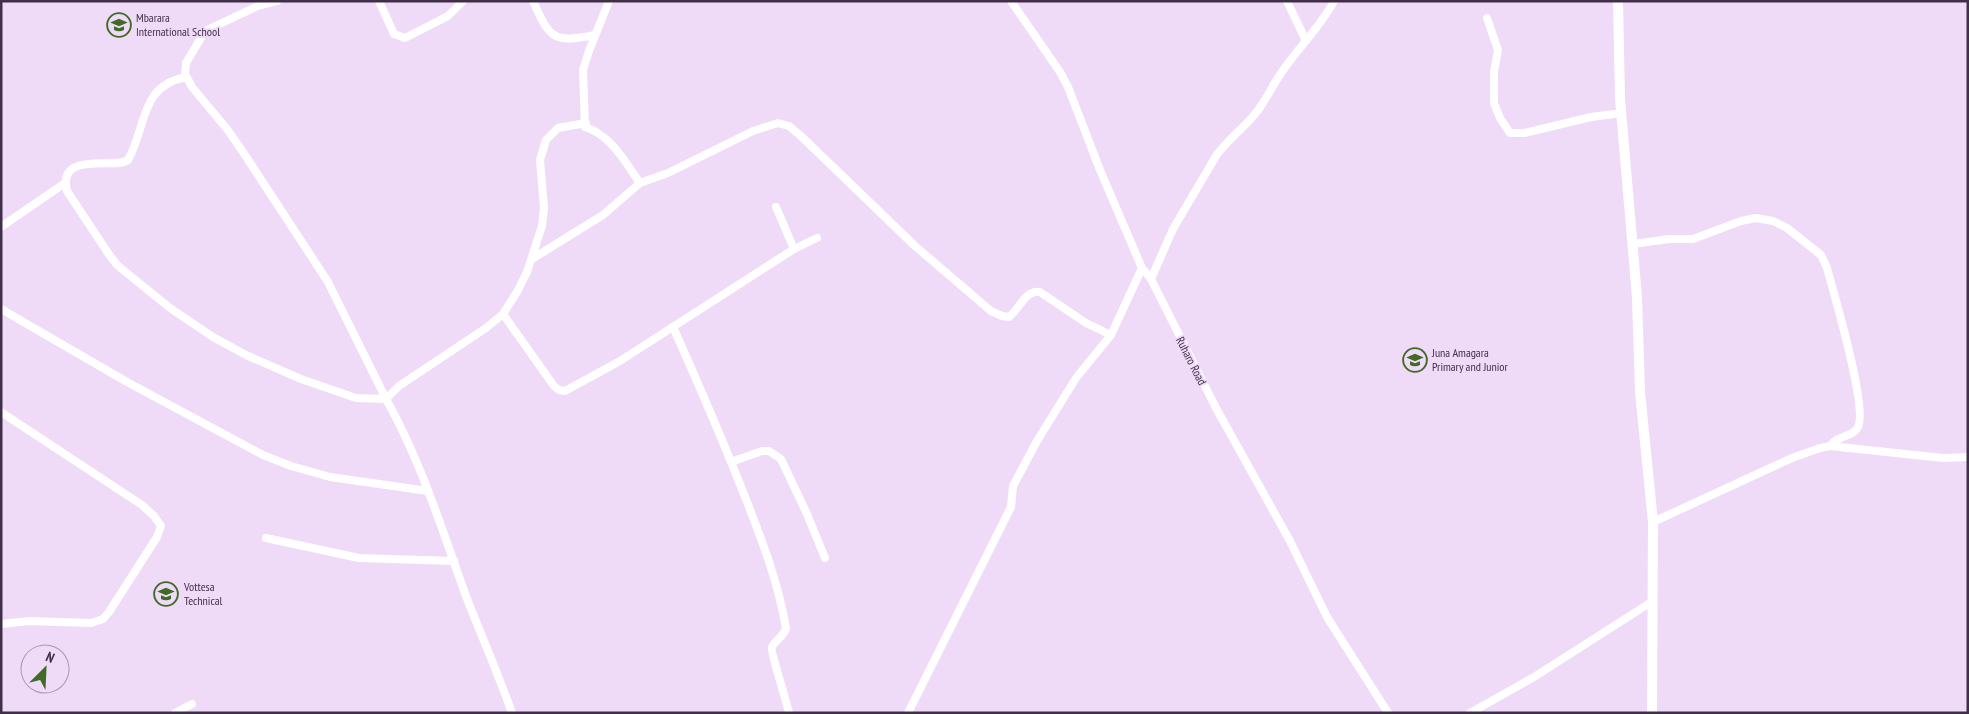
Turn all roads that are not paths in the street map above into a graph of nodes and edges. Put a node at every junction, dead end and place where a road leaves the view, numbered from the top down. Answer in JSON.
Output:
{"nodes":[{"id":1,"x":277,"y":1,"type":"edge"},
{"id":2,"x":380,"y":1,"type":"edge"},
{"id":3,"x":463,"y":1,"type":"edge"},
{"id":4,"x":533,"y":1,"type":"edge"},
{"id":5,"x":609,"y":1,"type":"edge"},
{"id":6,"x":1011,"y":1,"type":"edge"},
{"id":7,"x":1287,"y":1,"type":"edge"},
{"id":8,"x":1334,"y":1,"type":"edge"},
{"id":9,"x":1618,"y":1,"type":"edge"},
{"id":10,"x":1487,"y":18,"type":"dead end"},
{"id":11,"x":595,"y":35,"type":"junction"},
{"id":12,"x":1306,"y":41,"type":"junction"},
{"id":13,"x":186,"y":77,"type":"junction"},
{"id":14,"x":1622,"y":113,"type":"junction"},
{"id":15,"x":586,"y":123,"type":"junction"},
{"id":16,"x":65,"y":183,"type":"junction"},
{"id":17,"x":640,"y":183,"type":"junction"},
{"id":18,"x":776,"y":207,"type":"dead end"},
{"id":19,"x":1,"y":227,"type":"edge"},
{"id":20,"x":817,"y":238,"type":"dead end"},
{"id":21,"x":1633,"y":244,"type":"junction"},
{"id":22,"x":794,"y":249,"type":"junction"},
{"id":23,"x":532,"y":259,"type":"junction"},
{"id":24,"x":1142,"y":268,"type":"junction"},
{"id":25,"x":1151,"y":279,"type":"junction"},
{"id":26,"x":1,"y":310,"type":"edge"},
{"id":27,"x":502,"y":314,"type":"junction"},
{"id":28,"x":673,"y":327,"type":"junction"},
{"id":29,"x":1111,"y":335,"type":"junction"},
{"id":30,"x":386,"y":399,"type":"junction"},
{"id":31,"x":1,"y":412,"type":"edge"},
{"id":32,"x":1830,"y":446,"type":"junction"},
{"id":33,"x":1968,"y":457,"type":"edge"},
{"id":34,"x":731,"y":462,"type":"junction"},
{"id":35,"x":428,"y":491,"type":"junction"},
{"id":36,"x":1653,"y":522,"type":"junction"},
{"id":37,"x":266,"y":538,"type":"dead end"},
{"id":38,"x":825,"y":558,"type":"dead end"},
{"id":39,"x":454,"y":561,"type":"junction"},
{"id":40,"x":1653,"y":601,"type":"junction"},
{"id":41,"x":1,"y":624,"type":"edge"},
{"id":42,"x":192,"y":704,"type":"dead end"},
{"id":43,"x":175,"y":713,"type":"edge"},
{"id":44,"x":512,"y":713,"type":"edge"},
{"id":45,"x":789,"y":713,"type":"edge"},
{"id":46,"x":908,"y":713,"type":"edge"},
{"id":47,"x":1388,"y":713,"type":"edge"},
{"id":48,"x":1470,"y":713,"type":"edge"},
{"id":49,"x":1652,"y":713,"type":"edge"}],
"edges":[{"from":1,"to":13,"type":"street"},
{"from":2,"to":3,"type":"street"},
{"from":4,"to":11,"type":"street"},
{"from":5,"to":11,"type":"street"},
{"from":6,"to":24,"type":"street","name":"Ruharo Road"},
{"from":7,"to":12,"type":"street"},
{"from":8,"to":12,"type":"street"},
{"from":9,"to":14,"type":"main road"},
{"from":10,"to":14,"type":"street"},
{"from":11,"to":15,"type":"street"},
{"from":12,"to":25,"type":"street"},
{"from":13,"to":16,"type":"street"},
{"from":13,"to":30,"type":"street"},
{"from":14,"to":21,"type":"main road"},
{"from":15,"to":17,"type":"street"},
{"from":15,"to":23,"type":"street"},
{"from":16,"to":19,"type":"street"},
{"from":16,"to":30,"type":"street"},
{"from":17,"to":23,"type":"street"},
{"from":17,"to":29,"type":"street"},
{"from":18,"to":22,"type":"street"},
{"from":20,"to":22,"type":"street"},
{"from":21,"to":32,"type":"street"},
{"from":21,"to":36,"type":"main road"},
{"from":22,"to":28,"type":"street"},
{"from":23,"to":27,"type":"street"},
{"from":24,"to":25,"type":"street","name":"Ruharo Road"},
{"from":24,"to":29,"type":"street"},
{"from":25,"to":47,"type":"street","name":"Ruharo Road"},
{"from":26,"to":35,"type":"street"},
{"from":27,"to":28,"type":"street"},
{"from":27,"to":30,"type":"street"},
{"from":28,"to":34,"type":"street"},
{"from":29,"to":46,"type":"street"},
{"from":30,"to":35,"type":"street"},
{"from":31,"to":41,"type":"street"},
{"from":32,"to":33,"type":"street"},
{"from":32,"to":36,"type":"street"},
{"from":34,"to":38,"type":"street"},
{"from":34,"to":45,"type":"street"},
{"from":35,"to":39,"type":"street"},
{"from":36,"to":40,"type":"main road"},
{"from":37,"to":39,"type":"street"},
{"from":39,"to":44,"type":"street"},
{"from":40,"to":48,"type":"street"},
{"from":40,"to":49,"type":"main road"},
{"from":42,"to":43,"type":"street"}]}
